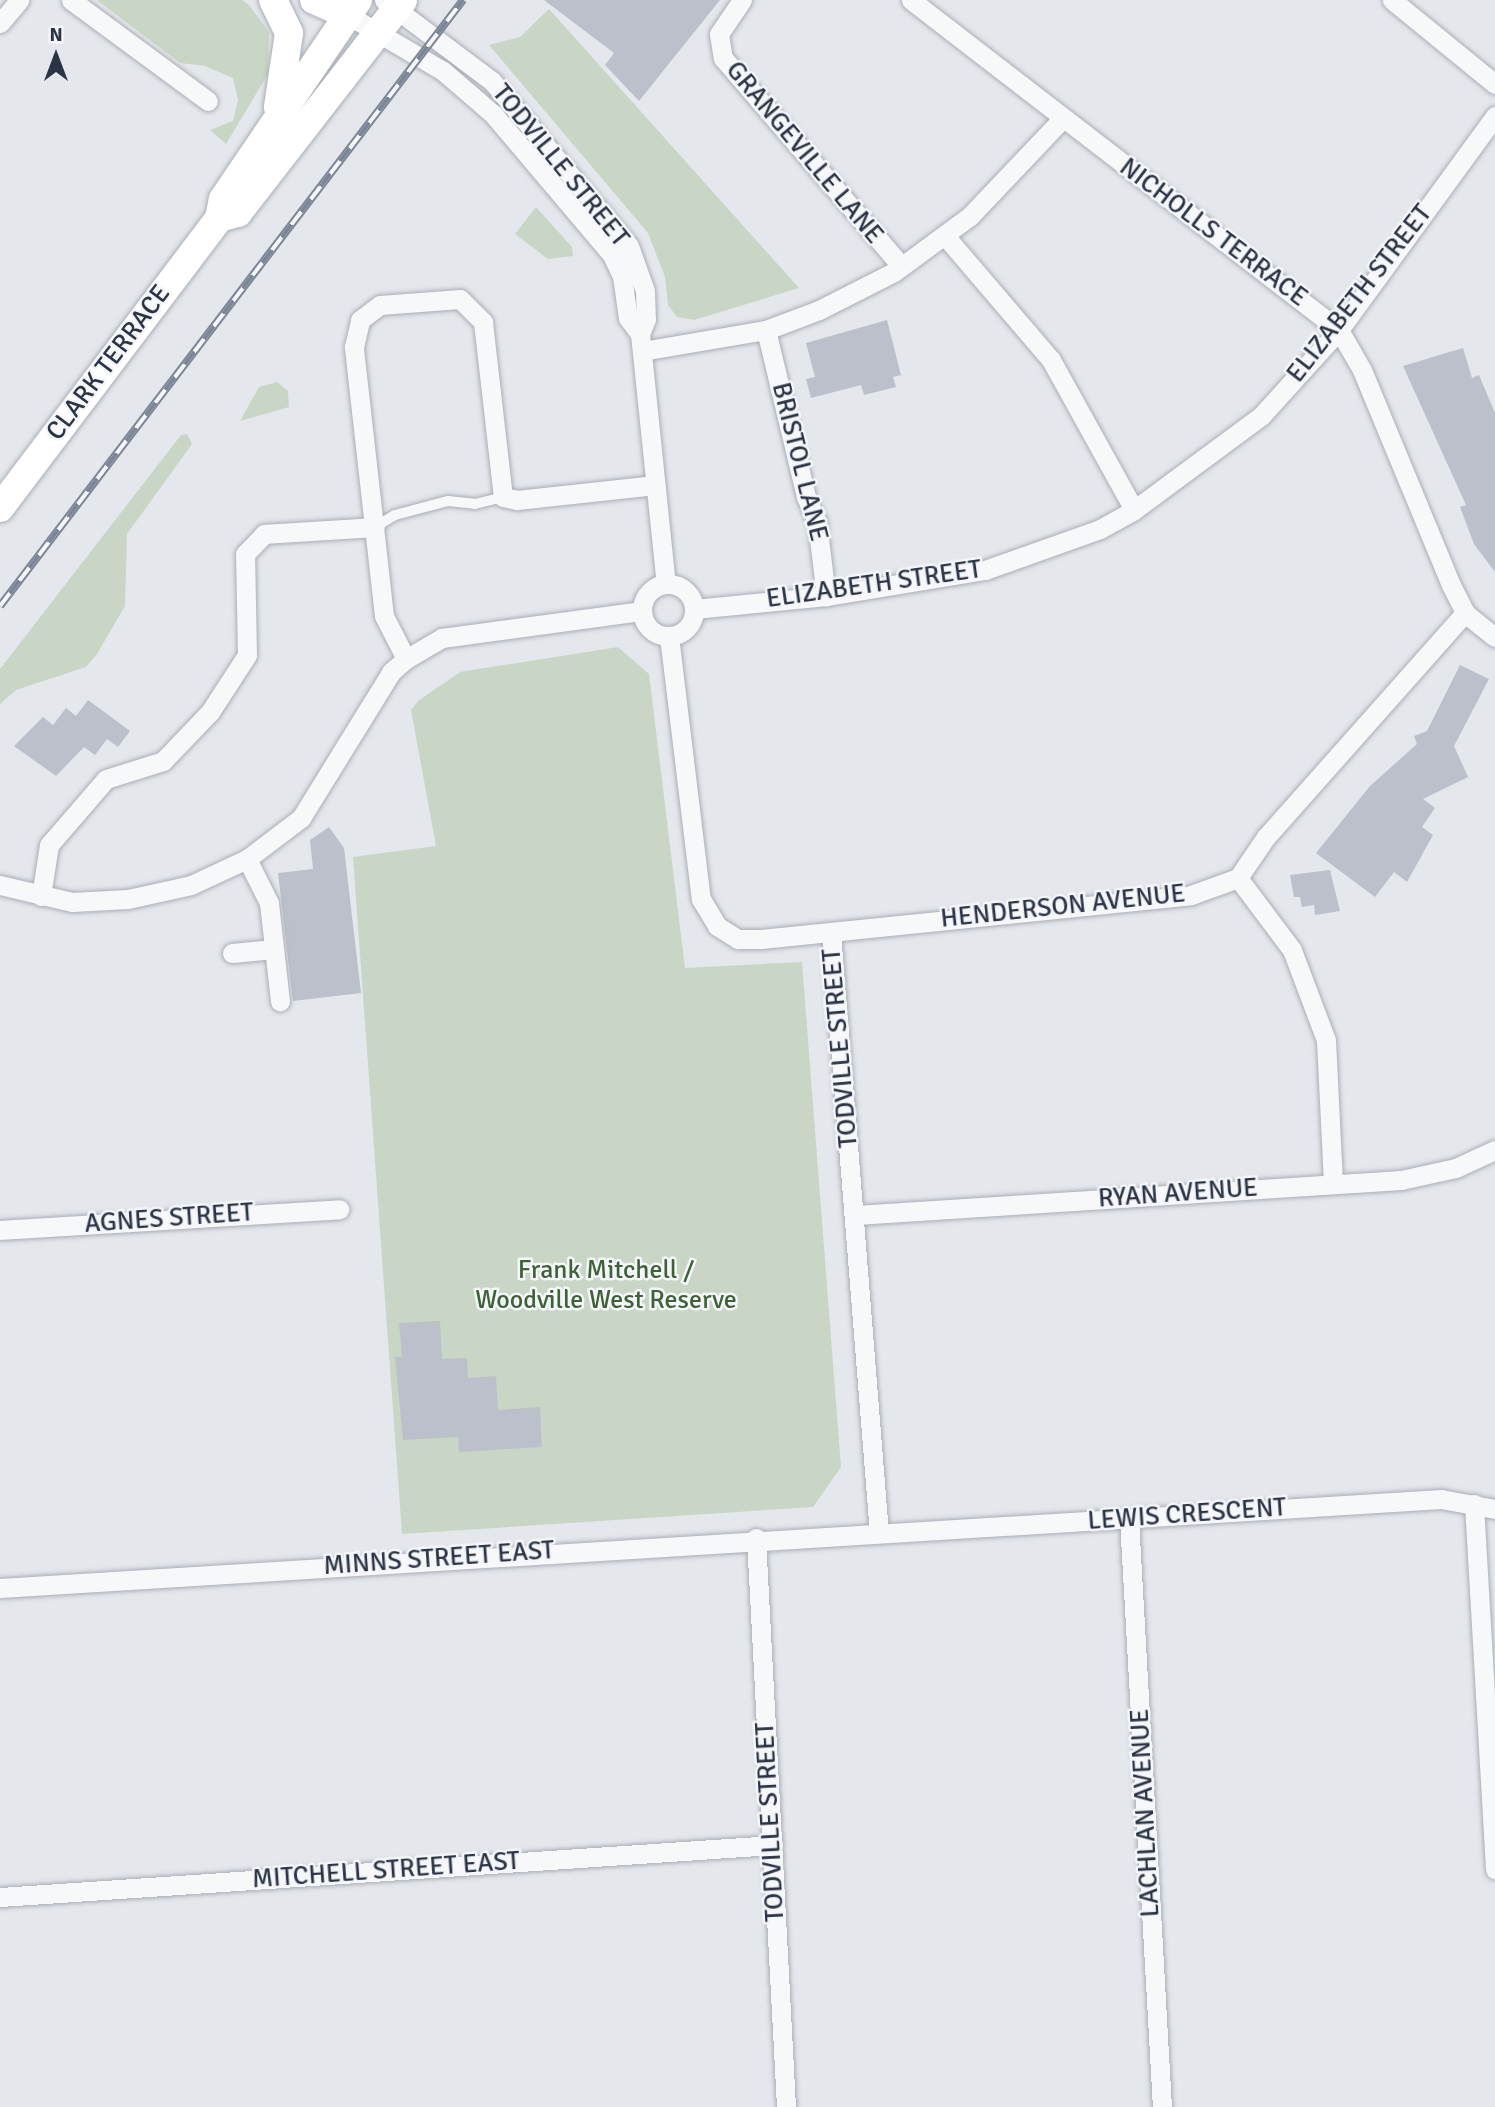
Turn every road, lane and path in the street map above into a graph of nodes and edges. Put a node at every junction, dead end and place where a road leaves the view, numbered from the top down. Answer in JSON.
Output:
{"nodes":[{"id":1,"x":19,"y":0,"type":"edge"},
{"id":2,"x":71,"y":0,"type":"edge"},
{"id":3,"x":273,"y":0,"type":"edge"},
{"id":4,"x":314,"y":0,"type":"edge"},
{"id":5,"x":742,"y":0,"type":"edge"},
{"id":6,"x":911,"y":0,"type":"edge"},
{"id":7,"x":1392,"y":0,"type":"edge"},
{"id":8,"x":394,"y":3,"type":"edge"},
{"id":9,"x":353,"y":8,"type":"edge"},
{"id":10,"x":0,"y":23,"type":"edge"},
{"id":11,"x":379,"y":33,"type":"junction"},
{"id":12,"x":1495,"y":84,"type":"edge"},
{"id":13,"x":208,"y":101,"type":"dead end"},
{"id":14,"x":278,"y":114,"type":"junction"},
{"id":15,"x":1495,"y":116,"type":"edge"},
{"id":16,"x":1063,"y":118,"type":"junction"},
{"id":17,"x":219,"y":218,"type":"junction"},
{"id":18,"x":946,"y":237,"type":"junction"},
{"id":19,"x":901,"y":266,"type":"junction"},
{"id":20,"x":766,"y":330,"type":"junction"},
{"id":21,"x":1339,"y":330,"type":"junction"},
{"id":22,"x":641,"y":343,"type":"junction"},
{"id":23,"x":655,"y":485,"type":"junction"},
{"id":24,"x":503,"y":497,"type":"junction"},
{"id":25,"x":0,"y":508,"type":"edge"},
{"id":26,"x":1134,"y":510,"type":"junction"},
{"id":27,"x":375,"y":527,"type":"junction"},
{"id":28,"x":666,"y":584,"type":"junction"},
{"id":29,"x":826,"y":596,"type":"junction"},
{"id":30,"x":694,"y":609,"type":"junction"},
{"id":31,"x":642,"y":611,"type":"junction"},
{"id":32,"x":1465,"y":613,"type":"junction"},
{"id":33,"x":669,"y":636,"type":"junction"},
{"id":34,"x":1495,"y":637,"type":"edge"},
{"id":35,"x":407,"y":659,"type":"junction"},
{"id":36,"x":247,"y":859,"type":"junction"},
{"id":37,"x":1238,"y":878,"type":"junction"},
{"id":38,"x":0,"y":885,"type":"edge"},
{"id":39,"x":41,"y":896,"type":"junction"},
{"id":40,"x":831,"y":933,"type":"junction"},
{"id":41,"x":274,"y":949,"type":"junction"},
{"id":42,"x":232,"y":953,"type":"dead end"},
{"id":43,"x":280,"y":1001,"type":"dead end"},
{"id":44,"x":1495,"y":1150,"type":"edge"},
{"id":45,"x":1334,"y":1184,"type":"junction"},
{"id":46,"x":339,"y":1209,"type":"dead end"},
{"id":47,"x":856,"y":1215,"type":"junction"},
{"id":48,"x":0,"y":1230,"type":"edge"},
{"id":49,"x":1474,"y":1504,"type":"junction"},
{"id":50,"x":1495,"y":1509,"type":"edge"},
{"id":51,"x":1129,"y":1519,"type":"junction"},
{"id":52,"x":879,"y":1533,"type":"junction"},
{"id":53,"x":757,"y":1538,"type":"junction"},
{"id":54,"x":0,"y":1588,"type":"edge"},
{"id":55,"x":773,"y":1845,"type":"junction"},
{"id":56,"x":1495,"y":1869,"type":"edge"},
{"id":57,"x":0,"y":1897,"type":"edge"},
{"id":58,"x":786,"y":2107,"type":"edge"},
{"id":59,"x":1162,"y":2107,"type":"edge"}],
"edges":[{"from":1,"to":10,"type":"street"},
{"from":2,"to":13,"type":"street"},
{"from":3,"to":14,"type":"main road"},
{"from":4,"to":9,"type":"main road"},
{"from":5,"to":19,"type":"street","name":"GRANGEVILLE LANE"},
{"from":6,"to":16,"type":"street","name":"NICHOLLS TERRACE"},
{"from":7,"to":12,"type":"street"},
{"from":8,"to":11,"type":"main road","name":"CLARK TERRACE"},
{"from":8,"to":22,"type":"street","name":"TODVILLE STREET"},
{"from":9,"to":11,"type":"street","name":"TODVILLE STREET"},
{"from":9,"to":14,"type":"main road","name":"CLARK TERRACE"},
{"from":11,"to":17,"type":"main road","name":"CLARK TERRACE"},
{"from":11,"to":22,"type":"street","name":"TODVILLE STREET"},
{"from":14,"to":17,"type":"main road","name":"CLARK TERRACE"},
{"from":15,"to":21,"type":"street","name":"ELIZABETH STREET"},
{"from":16,"to":18,"type":"street"},
{"from":16,"to":21,"type":"street","name":"NICHOLLS TERRACE"},
{"from":17,"to":25,"type":"main road","name":"CLARK TERRACE"},
{"from":18,"to":19,"type":"street"},
{"from":18,"to":26,"type":"street"},
{"from":19,"to":20,"type":"street"},
{"from":20,"to":22,"type":"street"},
{"from":20,"to":29,"type":"street","name":"BRISTOL LANE"},
{"from":21,"to":26,"type":"street","name":"ELIZABETH STREET"},
{"from":21,"to":32,"type":"street","name":"NICHOLLS TERRACE"},
{"from":22,"to":23,"type":"street","name":"TODVILLE STREET"},
{"from":23,"to":24,"type":"street"},
{"from":23,"to":28,"type":"street","name":"TODVILLE STREET"},
{"from":24,"to":27,"type":"lane"},
{"from":24,"to":27,"type":"street"},
{"from":26,"to":29,"type":"street","name":"ELIZABETH STREET"},
{"from":27,"to":35,"type":"street"},
{"from":27,"to":39,"type":"street"},
{"from":28,"to":30,"type":"street"},
{"from":28,"to":31,"type":"street"},
{"from":29,"to":30,"type":"street","name":"ELIZABETH STREET"},
{"from":30,"to":33,"type":"street"},
{"from":31,"to":33,"type":"street"},
{"from":31,"to":35,"type":"street"},
{"from":32,"to":34,"type":"street","name":"NICHOLLS TERRACE"},
{"from":32,"to":37,"type":"street"},
{"from":33,"to":40,"type":"street","name":"TODVILLE STREET"},
{"from":35,"to":36,"type":"street"},
{"from":36,"to":39,"type":"street"},
{"from":36,"to":41,"type":"street"},
{"from":37,"to":40,"type":"street","name":"HENDERSON AVENUE"},
{"from":37,"to":45,"type":"street"},
{"from":38,"to":39,"type":"street"},
{"from":40,"to":47,"type":"street","name":"TODVILLE STREET"},
{"from":41,"to":42,"type":"street"},
{"from":41,"to":43,"type":"street"},
{"from":44,"to":45,"type":"street","name":"RYAN AVENUE"},
{"from":45,"to":47,"type":"street","name":"RYAN AVENUE"},
{"from":46,"to":48,"type":"street","name":"AGNES STREET"},
{"from":47,"to":52,"type":"street","name":"TODVILLE STREET"},
{"from":49,"to":50,"type":"street","name":"LEWIS CRESCENT"},
{"from":49,"to":51,"type":"street","name":"LEWIS CRESCENT"},
{"from":49,"to":56,"type":"street"},
{"from":51,"to":52,"type":"street","name":"LEWIS CRESCENT"},
{"from":51,"to":59,"type":"street","name":"LACHLAN AVENUE"},
{"from":52,"to":53,"type":"street","name":"MINNS STREET EAST"},
{"from":53,"to":54,"type":"street","name":"MINNS STREET EAST"},
{"from":53,"to":55,"type":"street","name":"TODVILLE STREET"},
{"from":55,"to":57,"type":"street","name":"MITCHELL STREET EAST"},
{"from":55,"to":58,"type":"street","name":"TODVILLE STREET"}]}
